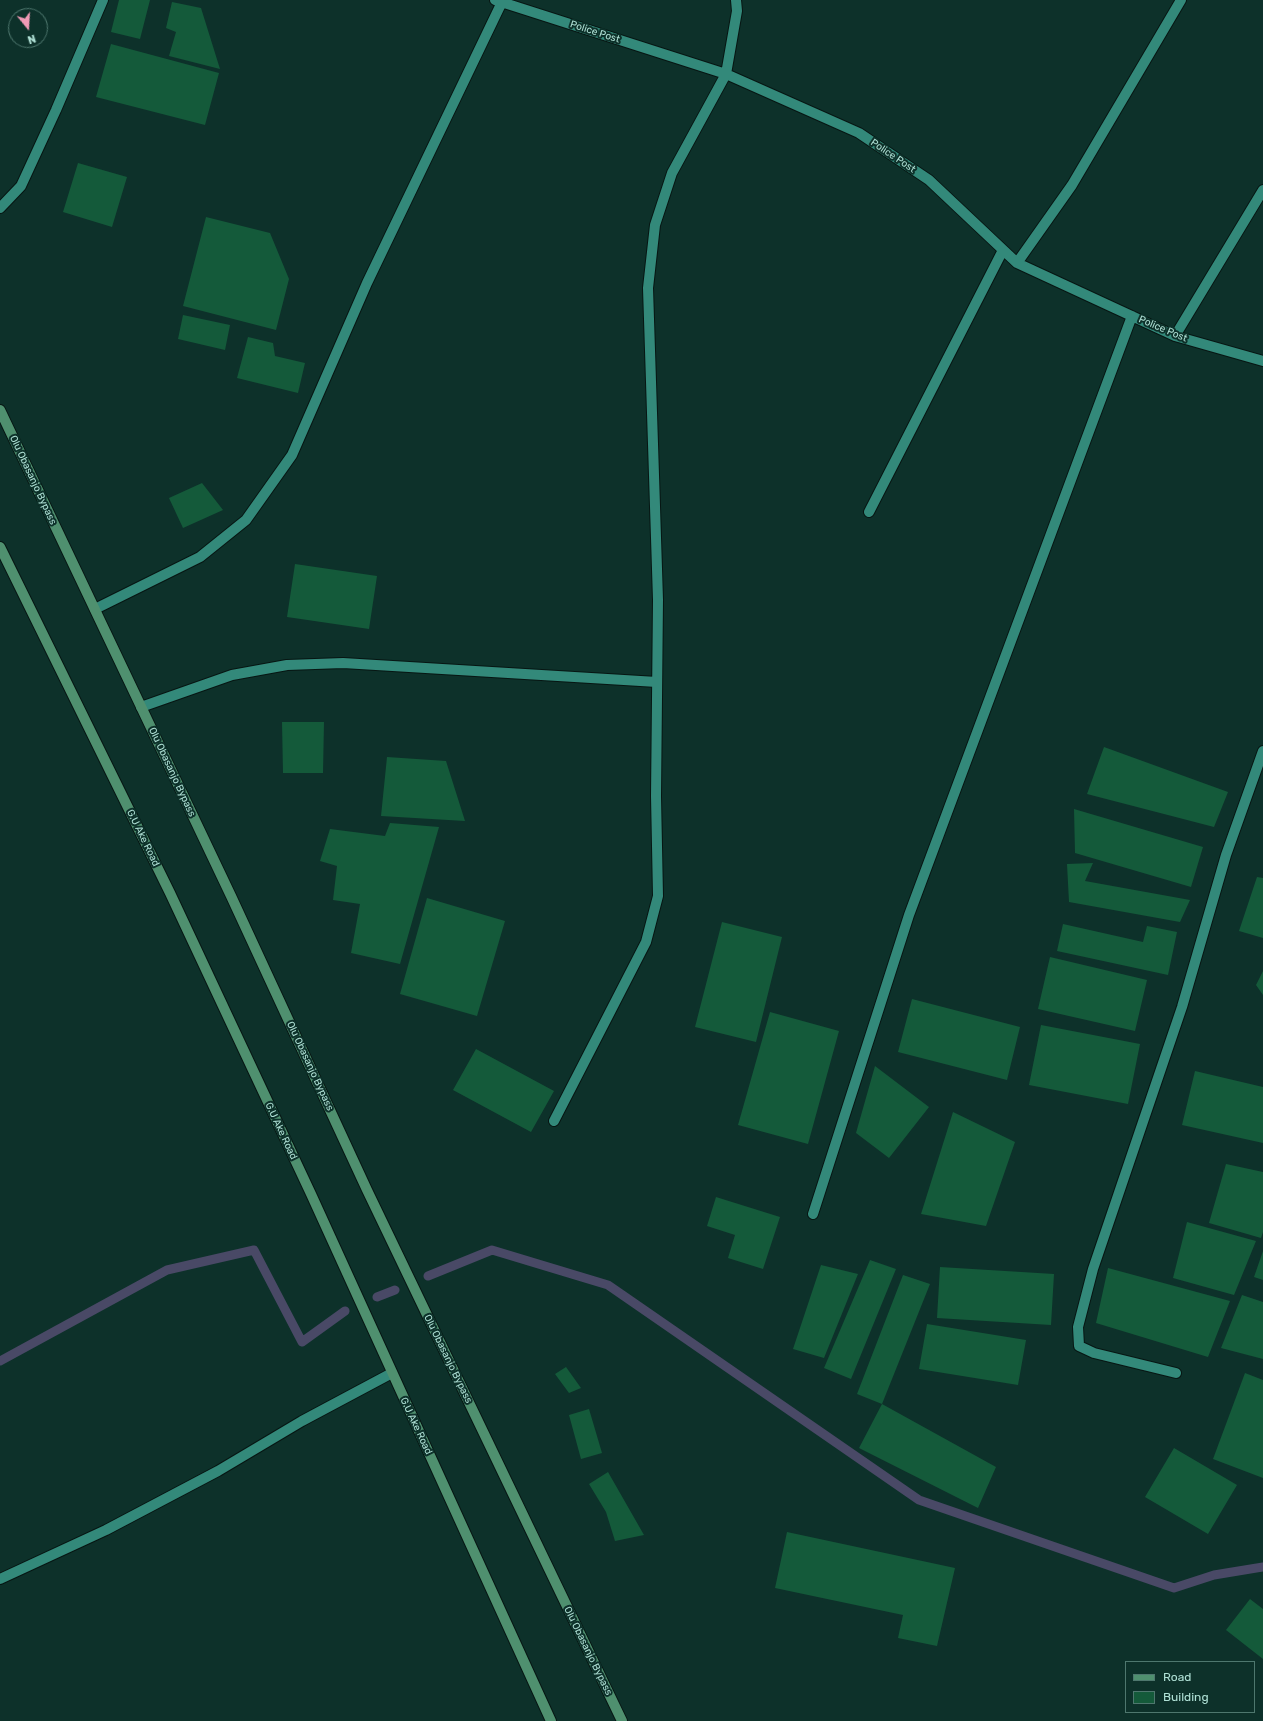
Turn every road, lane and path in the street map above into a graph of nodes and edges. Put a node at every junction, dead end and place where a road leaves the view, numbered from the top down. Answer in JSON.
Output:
{"nodes":[{"id":1,"x":103,"y":0,"type":"edge"},
{"id":2,"x":736,"y":0,"type":"edge"},
{"id":3,"x":1181,"y":0,"type":"edge"},
{"id":4,"x":498,"y":1,"type":"edge"},
{"id":5,"x":726,"y":74,"type":"junction"},
{"id":6,"x":1263,"y":190,"type":"edge"},
{"id":7,"x":0,"y":208,"type":"edge"},
{"id":8,"x":1003,"y":250,"type":"junction"},
{"id":9,"x":1017,"y":263,"type":"junction"},
{"id":10,"x":1132,"y":316,"type":"junction"},
{"id":11,"x":1175,"y":336,"type":"junction"},
{"id":12,"x":1263,"y":361,"type":"edge"},
{"id":13,"x":0,"y":410,"type":"edge"},
{"id":14,"x":869,"y":512,"type":"dead end"},
{"id":15,"x":0,"y":547,"type":"edge"},
{"id":16,"x":95,"y":609,"type":"junction"},
{"id":17,"x":658,"y":682,"type":"junction"},
{"id":18,"x":141,"y":707,"type":"junction"},
{"id":19,"x":1263,"y":751,"type":"edge"},
{"id":20,"x":554,"y":1121,"type":"dead end"},
{"id":21,"x":813,"y":1214,"type":"dead end"},
{"id":22,"x":392,"y":1373,"type":"junction"},
{"id":23,"x":1176,"y":1373,"type":"dead end"},
{"id":24,"x":0,"y":1579,"type":"edge"},
{"id":25,"x":551,"y":1721,"type":"edge"},
{"id":26,"x":622,"y":1721,"type":"edge"}],
"edges":[{"from":1,"to":7,"type":"street"},
{"from":2,"to":5,"type":"street"},
{"from":3,"to":9,"type":"street"},
{"from":4,"to":5,"type":"street","name":"Police Post"},
{"from":4,"to":16,"type":"street"},
{"from":5,"to":8,"type":"street","name":"Police Post"},
{"from":5,"to":17,"type":"street"},
{"from":6,"to":11,"type":"street"},
{"from":8,"to":9,"type":"street","name":"Police Post"},
{"from":8,"to":14,"type":"street"},
{"from":9,"to":10,"type":"street","name":"Police Post"},
{"from":10,"to":11,"type":"street","name":"Police Post"},
{"from":10,"to":21,"type":"street"},
{"from":11,"to":12,"type":"street","name":"Police Post"},
{"from":13,"to":16,"type":"main road","name":"Olu Obasanjo Bypass"},
{"from":15,"to":22,"type":"main road","name":"G.U Ake Road"},
{"from":16,"to":18,"type":"main road","name":"Olu Obasanjo Bypass"},
{"from":17,"to":18,"type":"street"},
{"from":17,"to":20,"type":"street"},
{"from":18,"to":26,"type":"main road","name":"Olu Obasanjo Bypass"},
{"from":19,"to":23,"type":"street"},
{"from":22,"to":24,"type":"street"},
{"from":22,"to":25,"type":"main road","name":"G.U Ake Road"}]}
